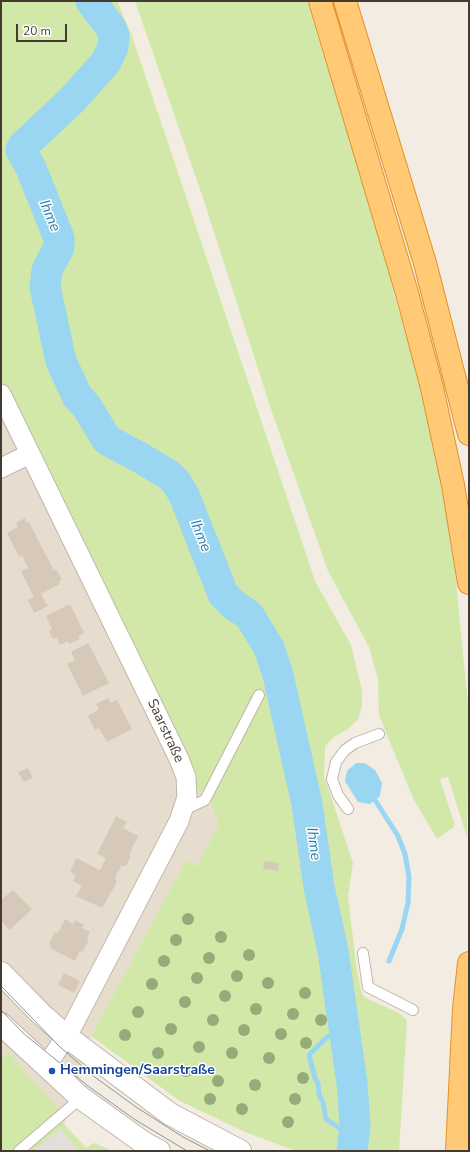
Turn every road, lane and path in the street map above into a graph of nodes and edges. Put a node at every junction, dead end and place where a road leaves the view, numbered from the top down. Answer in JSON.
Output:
{"nodes":[{"id":1,"x":320,"y":1,"type":"edge"},
{"id":2,"x":345,"y":1,"type":"edge"},
{"id":3,"x":1,"y":394,"type":"edge"},
{"id":4,"x":469,"y":434,"type":"edge"},
{"id":5,"x":30,"y":454,"type":"junction"},
{"id":6,"x":1,"y":468,"type":"edge"},
{"id":7,"x":469,"y":583,"type":"edge"},
{"id":8,"x":259,"y":695,"type":"dead end"},
{"id":9,"x":379,"y":734,"type":"dead end"},
{"id":10,"x":348,"y":809,"type":"dead end"},
{"id":11,"x":182,"y":811,"type":"junction"},
{"id":12,"x":363,"y":952,"type":"dead end"},
{"id":13,"x":469,"y":963,"type":"edge"},
{"id":14,"x":1,"y":973,"type":"edge"},
{"id":15,"x":413,"y":1010,"type":"dead end"},
{"id":16,"x":1,"y":1024,"type":"edge"},
{"id":17,"x":66,"y":1036,"type":"junction"},
{"id":18,"x":44,"y":1064,"type":"junction"},
{"id":19,"x":81,"y":1098,"type":"junction"},
{"id":20,"x":151,"y":1147,"type":"edge"},
{"id":21,"x":19,"y":1151,"type":"edge"},
{"id":22,"x":240,"y":1151,"type":"edge"},
{"id":23,"x":457,"y":1151,"type":"edge"}],
"edges":[{"from":1,"to":7,"type":"highway"},
{"from":2,"to":4,"type":"highway"},
{"from":3,"to":5,"type":"street","name":"Saarstraße"},
{"from":5,"to":6,"type":"street"},
{"from":5,"to":11,"type":"street","name":"Saarstraße"},
{"from":8,"to":11,"type":"lane"},
{"from":9,"to":10,"type":"lane"},
{"from":11,"to":17,"type":"street","name":"Saarstraße"},
{"from":12,"to":15,"type":"lane"},
{"from":13,"to":23,"type":"highway"},
{"from":14,"to":17,"type":"street"},
{"from":16,"to":18,"type":"street"},
{"from":17,"to":18,"type":"street","name":"Saarstraße"},
{"from":17,"to":22,"type":"street"},
{"from":18,"to":19,"type":"street"},
{"from":19,"to":20,"type":"street"},
{"from":19,"to":21,"type":"lane"}]}
